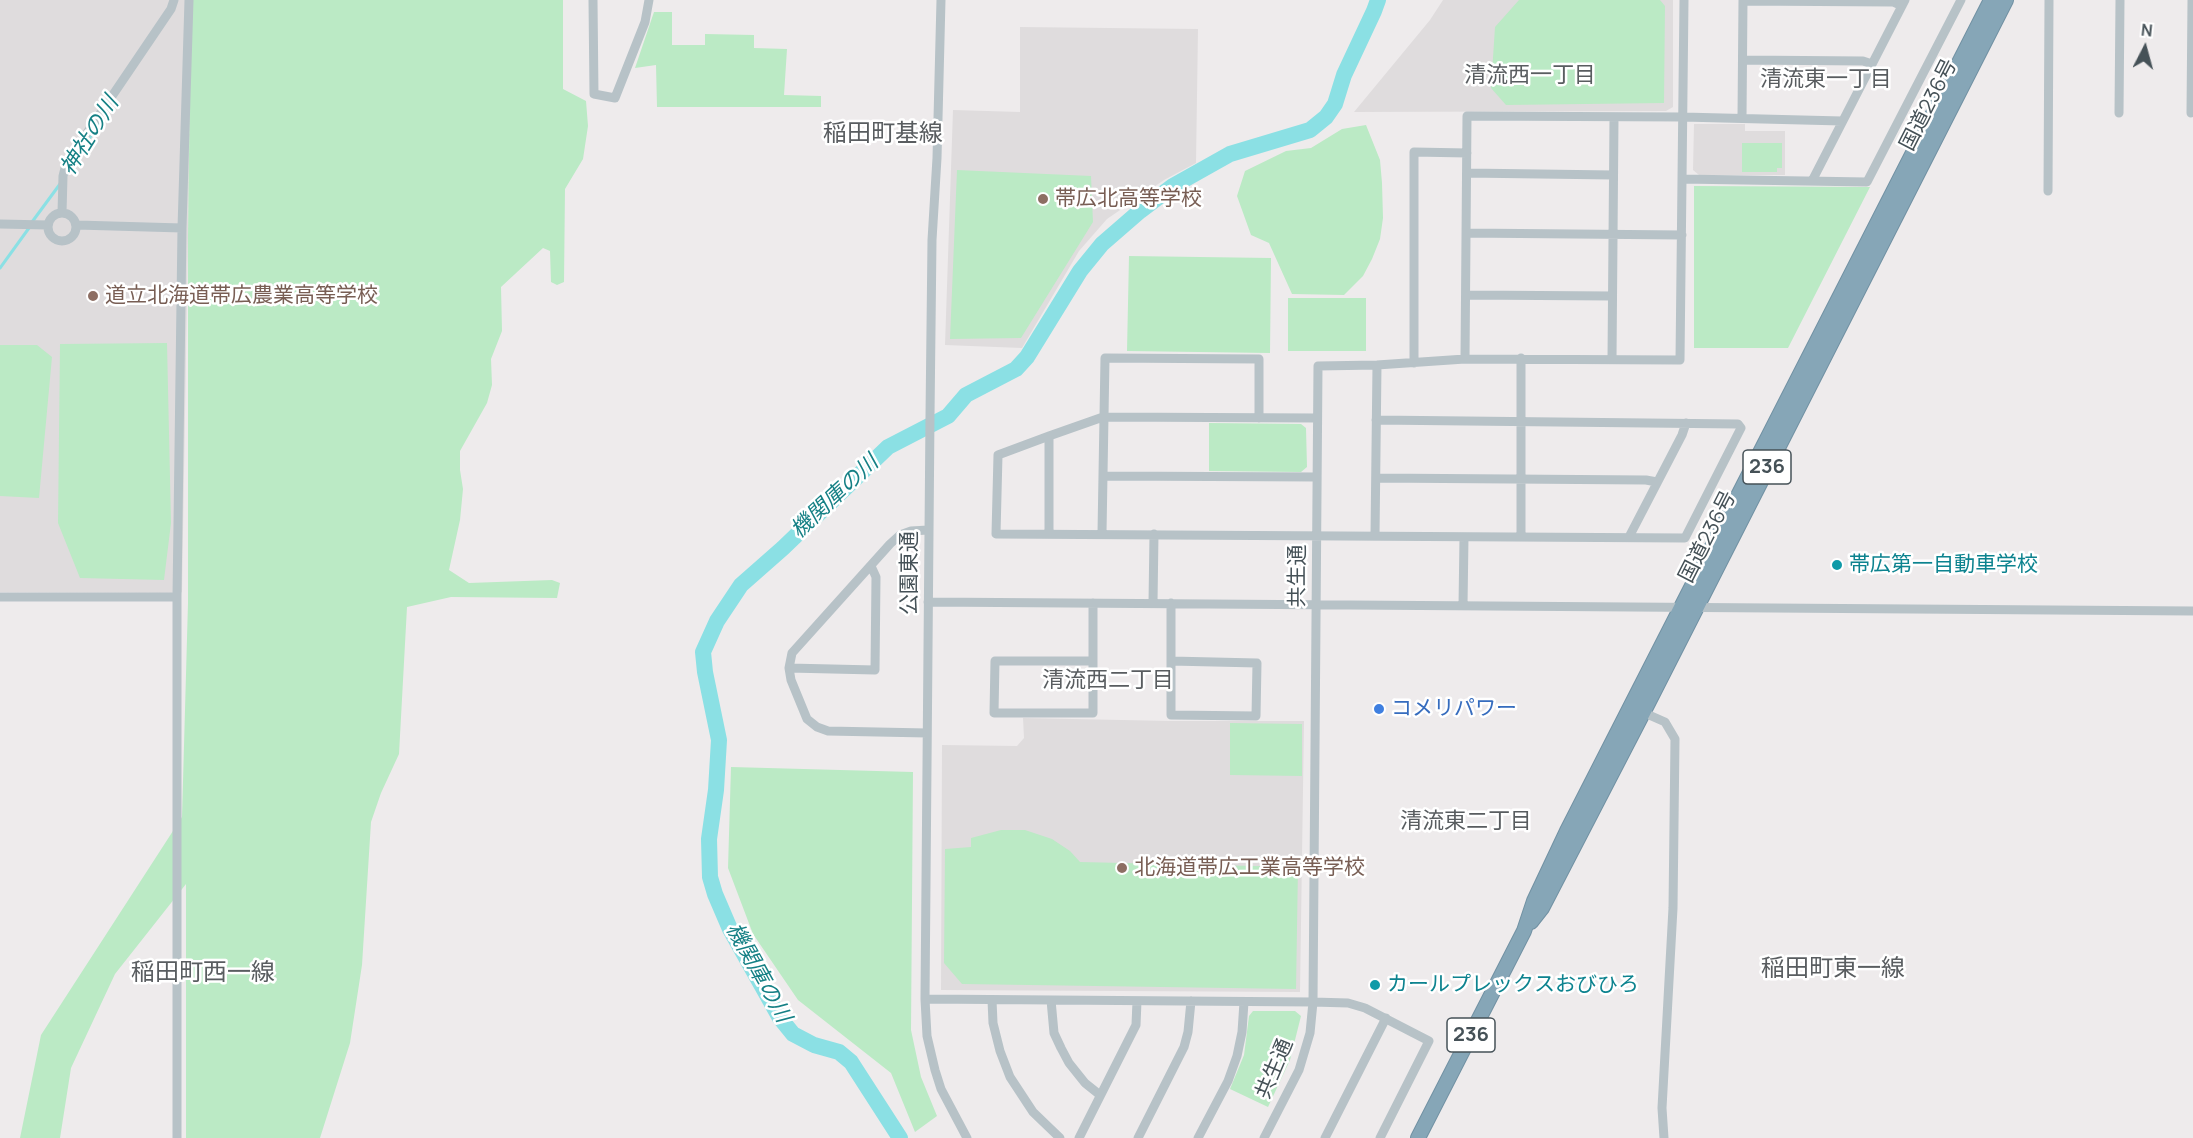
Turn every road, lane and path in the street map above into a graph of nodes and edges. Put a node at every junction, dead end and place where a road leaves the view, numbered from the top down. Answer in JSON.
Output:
{"nodes":[{"id":1,"x":174,"y":0,"type":"edge"},
{"id":2,"x":189,"y":0,"type":"edge"},
{"id":3,"x":593,"y":0,"type":"edge"},
{"id":4,"x":650,"y":0,"type":"edge"},
{"id":5,"x":941,"y":0,"type":"edge"},
{"id":6,"x":1684,"y":0,"type":"edge"},
{"id":7,"x":1961,"y":0,"type":"edge"},
{"id":8,"x":1991,"y":0,"type":"edge"},
{"id":9,"x":2006,"y":0,"type":"edge"},
{"id":10,"x":2049,"y":0,"type":"edge"},
{"id":11,"x":2120,"y":0,"type":"edge"},
{"id":12,"x":2192,"y":0,"type":"edge"},
{"id":13,"x":1743,"y":1,"type":"edge"},
{"id":14,"x":1904,"y":3,"type":"edge"},
{"id":15,"x":1743,"y":60,"type":"junction"},
{"id":16,"x":1872,"y":64,"type":"junction"},
{"id":17,"x":2119,"y":113,"type":"dead end"},
{"id":18,"x":2191,"y":113,"type":"dead end"},
{"id":19,"x":1683,"y":117,"type":"junction"},
{"id":20,"x":1614,"y":118,"type":"junction"},
{"id":21,"x":1742,"y":118,"type":"junction"},
{"id":22,"x":1842,"y":121,"type":"junction"},
{"id":23,"x":1467,"y":153,"type":"junction"},
{"id":24,"x":1467,"y":173,"type":"junction"},
{"id":25,"x":1613,"y":175,"type":"junction"},
{"id":26,"x":1682,"y":179,"type":"junction"},
{"id":27,"x":1812,"y":181,"type":"junction"},
{"id":28,"x":2048,"y":191,"type":"dead end"},
{"id":29,"x":62,"y":213,"type":"junction"},
{"id":30,"x":0,"y":224,"type":"edge"},
{"id":31,"x":48,"y":225,"type":"junction"},
{"id":32,"x":77,"y":225,"type":"junction"},
{"id":33,"x":182,"y":228,"type":"junction"},
{"id":34,"x":1466,"y":233,"type":"junction"},
{"id":35,"x":1613,"y":235,"type":"junction"},
{"id":36,"x":1682,"y":235,"type":"junction"},
{"id":37,"x":1466,"y":295,"type":"junction"},
{"id":38,"x":1612,"y":296,"type":"junction"},
{"id":39,"x":1521,"y":358,"type":"junction"},
{"id":40,"x":1465,"y":359,"type":"junction"},
{"id":41,"x":1612,"y":359,"type":"junction"},
{"id":42,"x":1414,"y":363,"type":"junction"},
{"id":43,"x":1377,"y":365,"type":"junction"},
{"id":44,"x":1103,"y":417,"type":"junction"},
{"id":45,"x":1259,"y":418,"type":"junction"},
{"id":46,"x":1317,"y":418,"type":"junction"},
{"id":47,"x":1376,"y":420,"type":"junction"},
{"id":48,"x":1522,"y":422,"type":"junction"},
{"id":49,"x":1686,"y":423,"type":"junction"},
{"id":50,"x":1049,"y":436,"type":"junction"},
{"id":51,"x":1103,"y":476,"type":"junction"},
{"id":52,"x":1317,"y":477,"type":"junction"},
{"id":53,"x":1376,"y":478,"type":"junction"},
{"id":54,"x":1521,"y":480,"type":"junction"},
{"id":55,"x":1657,"y":482,"type":"junction"},
{"id":56,"x":928,"y":530,"type":"junction"},
{"id":57,"x":1102,"y":533,"type":"junction"},
{"id":58,"x":1049,"y":534,"type":"junction"},
{"id":59,"x":1154,"y":534,"type":"junction"},
{"id":60,"x":1317,"y":535,"type":"junction"},
{"id":61,"x":1375,"y":536,"type":"junction"},
{"id":62,"x":1464,"y":537,"type":"junction"},
{"id":63,"x":1521,"y":537,"type":"junction"},
{"id":64,"x":1629,"y":537,"type":"junction"},
{"id":65,"x":871,"y":566,"type":"junction"},
{"id":66,"x":0,"y":597,"type":"edge"},
{"id":67,"x":177,"y":597,"type":"junction"},
{"id":68,"x":928,"y":602,"type":"junction"},
{"id":69,"x":1093,"y":603,"type":"junction"},
{"id":70,"x":1153,"y":603,"type":"junction"},
{"id":71,"x":1171,"y":603,"type":"junction"},
{"id":72,"x":1316,"y":604,"type":"junction"},
{"id":73,"x":1463,"y":606,"type":"junction"},
{"id":74,"x":1688,"y":608,"type":"junction"},
{"id":75,"x":2193,"y":611,"type":"edge"},
{"id":76,"x":1093,"y":661,"type":"junction"},
{"id":77,"x":1171,"y":661,"type":"junction"},
{"id":78,"x":789,"y":668,"type":"junction"},
{"id":79,"x":1630,"y":706,"type":"junction"},
{"id":80,"x":1643,"y":713,"type":"junction"},
{"id":81,"x":927,"y":733,"type":"junction"},
{"id":82,"x":1524,"y":931,"type":"junction"},
{"id":83,"x":925,"y":999,"type":"junction"},
{"id":84,"x":992,"y":1000,"type":"junction"},
{"id":85,"x":1051,"y":1000,"type":"junction"},
{"id":86,"x":1137,"y":1001,"type":"junction"},
{"id":87,"x":1191,"y":1002,"type":"junction"},
{"id":88,"x":1244,"y":1002,"type":"junction"},
{"id":89,"x":1313,"y":1002,"type":"junction"},
{"id":90,"x":1386,"y":1018,"type":"junction"},
{"id":91,"x":1100,"y":1095,"type":"junction"},
{"id":92,"x":177,"y":1138,"type":"edge"},
{"id":93,"x":967,"y":1138,"type":"edge"},
{"id":94,"x":1060,"y":1138,"type":"edge"},
{"id":95,"x":1079,"y":1138,"type":"edge"},
{"id":96,"x":1138,"y":1138,"type":"edge"},
{"id":97,"x":1198,"y":1138,"type":"edge"},
{"id":98,"x":1264,"y":1138,"type":"edge"},
{"id":99,"x":1325,"y":1138,"type":"edge"},
{"id":100,"x":1380,"y":1138,"type":"edge"},
{"id":101,"x":1418,"y":1138,"type":"edge"},
{"id":102,"x":1664,"y":1138,"type":"edge"}],
"edges":[{"from":1,"to":29,"type":"street"},
{"from":2,"to":33,"type":"street"},
{"from":3,"to":4,"type":"street"},
{"from":5,"to":56,"type":"street","name":"公園東通"},
{"from":6,"to":19,"type":"street"},
{"from":7,"to":27,"type":"street"},
{"from":8,"to":74,"type":"highway","name":"国道236号","number":"236"},
{"from":9,"to":74,"type":"highway","name":"国道236号","number":"236"},
{"from":10,"to":28,"type":"street"},
{"from":11,"to":17,"type":"street"},
{"from":12,"to":18,"type":"street"},
{"from":13,"to":14,"type":"street"},
{"from":13,"to":15,"type":"street"},
{"from":14,"to":16,"type":"street"},
{"from":15,"to":16,"type":"street"},
{"from":15,"to":21,"type":"street"},
{"from":16,"to":22,"type":"street"},
{"from":19,"to":20,"type":"street"},
{"from":19,"to":21,"type":"street"},
{"from":19,"to":26,"type":"street"},
{"from":20,"to":23,"type":"street"},
{"from":20,"to":25,"type":"street"},
{"from":21,"to":22,"type":"street"},
{"from":22,"to":27,"type":"street"},
{"from":23,"to":24,"type":"street"},
{"from":23,"to":42,"type":"street"},
{"from":24,"to":25,"type":"street"},
{"from":24,"to":34,"type":"street"},
{"from":25,"to":35,"type":"street"},
{"from":26,"to":27,"type":"street"},
{"from":26,"to":36,"type":"street"},
{"from":29,"to":31,"type":"street"},
{"from":29,"to":32,"type":"street"},
{"from":30,"to":31,"type":"street"},
{"from":31,"to":32,"type":"street"},
{"from":32,"to":33,"type":"street"},
{"from":33,"to":67,"type":"street"},
{"from":34,"to":35,"type":"street"},
{"from":34,"to":37,"type":"street"},
{"from":35,"to":36,"type":"street"},
{"from":35,"to":38,"type":"street"},
{"from":36,"to":41,"type":"street","name":"共生通"},
{"from":37,"to":38,"type":"street"},
{"from":37,"to":40,"type":"street"},
{"from":38,"to":41,"type":"street"},
{"from":39,"to":40,"type":"street","name":"共生通"},
{"from":39,"to":41,"type":"street","name":"共生通"},
{"from":39,"to":48,"type":"street"},
{"from":40,"to":42,"type":"street","name":"共生通"},
{"from":42,"to":43,"type":"street","name":"共生通"},
{"from":43,"to":46,"type":"street","name":"共生通"},
{"from":43,"to":47,"type":"street"},
{"from":44,"to":45,"type":"street"},
{"from":44,"to":45,"type":"street"},
{"from":44,"to":50,"type":"street"},
{"from":44,"to":51,"type":"street"},
{"from":45,"to":46,"type":"street"},
{"from":46,"to":52,"type":"street","name":"共生通"},
{"from":47,"to":48,"type":"street"},
{"from":47,"to":53,"type":"street"},
{"from":48,"to":49,"type":"street"},
{"from":48,"to":54,"type":"street"},
{"from":49,"to":55,"type":"street"},
{"from":49,"to":64,"type":"street"},
{"from":50,"to":58,"type":"street"},
{"from":50,"to":58,"type":"street"},
{"from":51,"to":52,"type":"street"},
{"from":51,"to":57,"type":"street"},
{"from":52,"to":60,"type":"street","name":"共生通"},
{"from":53,"to":54,"type":"street"},
{"from":53,"to":61,"type":"street"},
{"from":54,"to":55,"type":"street"},
{"from":54,"to":63,"type":"street"},
{"from":55,"to":64,"type":"street"},
{"from":56,"to":65,"type":"street"},
{"from":56,"to":68,"type":"street","name":"公園東通"},
{"from":57,"to":58,"type":"street"},
{"from":57,"to":59,"type":"street"},
{"from":59,"to":60,"type":"street"},
{"from":59,"to":70,"type":"street"},
{"from":60,"to":61,"type":"street"},
{"from":60,"to":72,"type":"street","name":"共生通"},
{"from":61,"to":62,"type":"street"},
{"from":62,"to":63,"type":"street"},
{"from":62,"to":73,"type":"street"},
{"from":63,"to":64,"type":"street"},
{"from":65,"to":78,"type":"street"},
{"from":65,"to":78,"type":"street"},
{"from":66,"to":67,"type":"street"},
{"from":67,"to":92,"type":"street"},
{"from":68,"to":69,"type":"street"},
{"from":68,"to":81,"type":"street","name":"公園東通"},
{"from":69,"to":70,"type":"street"},
{"from":69,"to":76,"type":"street"},
{"from":70,"to":71,"type":"street"},
{"from":71,"to":72,"type":"street"},
{"from":71,"to":77,"type":"street"},
{"from":72,"to":73,"type":"street"},
{"from":72,"to":89,"type":"street","name":"共生通"},
{"from":73,"to":74,"type":"street"},
{"from":74,"to":75,"type":"street"},
{"from":74,"to":79,"type":"highway","name":"国道236号","number":"236"},
{"from":74,"to":80,"type":"highway","name":"国道236号","number":"236"},
{"from":76,"to":76,"type":"street"},
{"from":77,"to":77,"type":"street"},
{"from":78,"to":81,"type":"street"},
{"from":79,"to":80,"type":"street"},
{"from":79,"to":82,"type":"highway","name":"国道236号","number":"236"},
{"from":80,"to":82,"type":"highway","name":"国道236号","number":"236"},
{"from":80,"to":102,"type":"street"},
{"from":81,"to":83,"type":"street","name":"公園東通"},
{"from":82,"to":101,"type":"highway","name":"国道236号","number":"236"},
{"from":83,"to":84,"type":"street"},
{"from":83,"to":93,"type":"street","name":"公園東通"},
{"from":84,"to":85,"type":"street"},
{"from":84,"to":94,"type":"street"},
{"from":85,"to":86,"type":"street"},
{"from":85,"to":91,"type":"street"},
{"from":86,"to":87,"type":"street"},
{"from":86,"to":91,"type":"street"},
{"from":87,"to":88,"type":"street"},
{"from":87,"to":96,"type":"street"},
{"from":88,"to":89,"type":"street"},
{"from":88,"to":97,"type":"street"},
{"from":89,"to":90,"type":"street"},
{"from":89,"to":98,"type":"street","name":"共生通"},
{"from":90,"to":99,"type":"street"},
{"from":90,"to":100,"type":"street"},
{"from":91,"to":95,"type":"street"}]}
